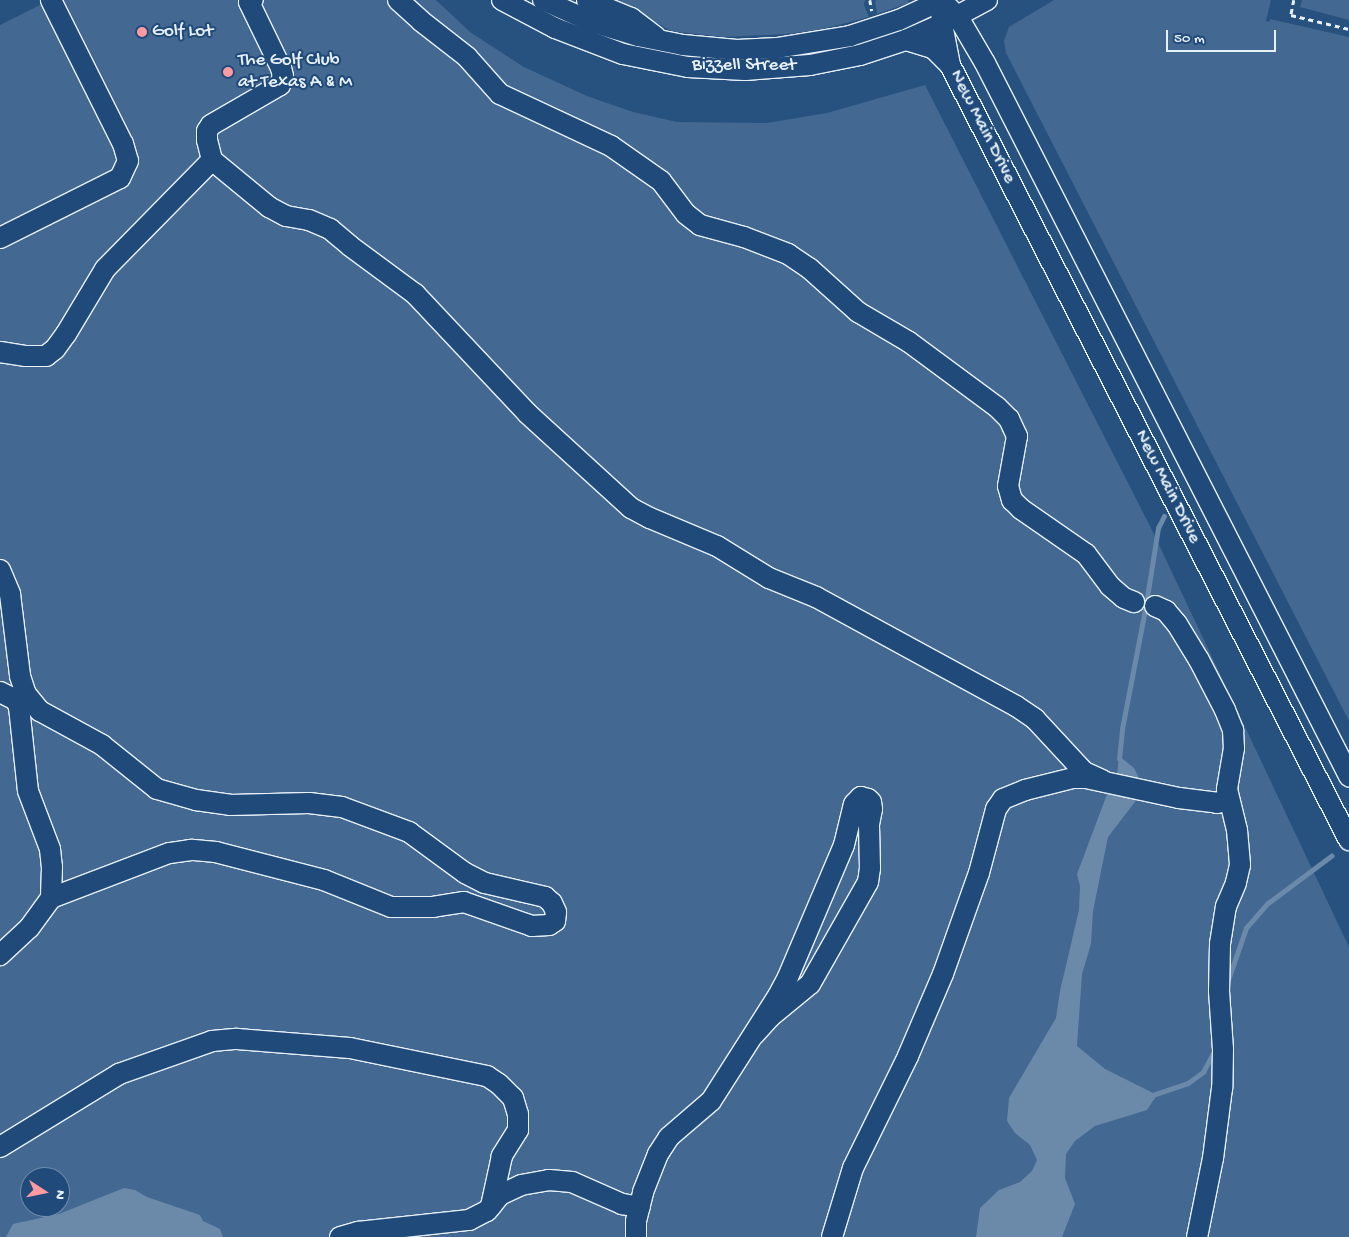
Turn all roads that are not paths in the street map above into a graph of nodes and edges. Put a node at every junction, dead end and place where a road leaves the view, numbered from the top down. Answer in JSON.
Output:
{"nodes":[{"id":1,"x":52,"y":0,"type":"edge"},
{"id":2,"x":398,"y":0,"type":"edge"},
{"id":3,"x":502,"y":0,"type":"edge"},
{"id":4,"x":587,"y":0,"type":"edge"},
{"id":5,"x":942,"y":0,"type":"edge"},
{"id":6,"x":988,"y":0,"type":"edge"},
{"id":7,"x":250,"y":1,"type":"edge"},
{"id":8,"x":547,"y":1,"type":"edge"},
{"id":9,"x":538,"y":20,"type":"junction"},
{"id":10,"x":950,"y":21,"type":"junction"},
{"id":11,"x":906,"y":40,"type":"junction"},
{"id":12,"x":662,"y":42,"type":"junction"},
{"id":13,"x":985,"y":63,"type":"junction"},
{"id":14,"x":950,"y":65,"type":"junction"},
{"id":15,"x":212,"y":160,"type":"junction"},
{"id":16,"x":0,"y":238,"type":"edge"},
{"id":17,"x":1130,"y":350,"type":"junction"},
{"id":18,"x":0,"y":352,"type":"edge"},
{"id":19,"x":1104,"y":364,"type":"junction"},
{"id":20,"x":0,"y":570,"type":"edge"},
{"id":21,"x":1134,"y":602,"type":"dead end"},
{"id":22,"x":1155,"y":606,"type":"dead end"},
{"id":23,"x":1298,"y":676,"type":"junction"},
{"id":24,"x":0,"y":692,"type":"edge"},
{"id":25,"x":1272,"y":692,"type":"junction"},
{"id":26,"x":1349,"y":776,"type":"edge"},
{"id":27,"x":1102,"y":780,"type":"junction"},
{"id":28,"x":1228,"y":800,"type":"junction"},
{"id":29,"x":1349,"y":840,"type":"edge"},
{"id":30,"x":51,"y":898,"type":"junction"},
{"id":31,"x":0,"y":955,"type":"edge"},
{"id":32,"x":754,"y":1035,"type":"junction"},
{"id":33,"x":0,"y":1146,"type":"edge"},
{"id":34,"x":491,"y":1206,"type":"junction"},
{"id":35,"x":640,"y":1207,"type":"junction"},
{"id":36,"x":340,"y":1237,"type":"edge"},
{"id":37,"x":636,"y":1237,"type":"edge"},
{"id":38,"x":832,"y":1237,"type":"edge"},
{"id":39,"x":1197,"y":1237,"type":"edge"}],
"edges":[{"from":1,"to":16,"type":"street"},
{"from":2,"to":21,"type":"street"},
{"from":3,"to":9,"type":"street","name":"Bizzell Street"},
{"from":4,"to":12,"type":"street"},
{"from":5,"to":10,"type":"street","name":"New Main Drive"},
{"from":5,"to":12,"type":"street","name":"Bizzell Street"},
{"from":6,"to":10,"type":"street","name":"Bizzell Street"},
{"from":6,"to":13,"type":"street"},
{"from":7,"to":15,"type":"street"},
{"from":8,"to":9,"type":"street"},
{"from":8,"to":12,"type":"street","name":"Bizzell Street"},
{"from":9,"to":11,"type":"street","name":"Bizzell Street"},
{"from":10,"to":11,"type":"street","name":"Bizzell Street"},
{"from":10,"to":13,"type":"street","name":"New Main Drive"},
{"from":10,"to":14,"type":"street","name":"New Main Drive"},
{"from":11,"to":14,"type":"street"},
{"from":13,"to":17,"type":"street","name":"New Main Drive"},
{"from":14,"to":19,"type":"street","name":"New Main Drive"},
{"from":15,"to":18,"type":"street"},
{"from":15,"to":27,"type":"street"},
{"from":17,"to":19,"type":"street"},
{"from":17,"to":23,"type":"street","name":"New Main Drive"},
{"from":19,"to":25,"type":"street","name":"New Main Drive"},
{"from":20,"to":30,"type":"street"},
{"from":22,"to":28,"type":"street"},
{"from":23,"to":25,"type":"street"},
{"from":23,"to":26,"type":"street","name":"New Main Drive"},
{"from":24,"to":30,"type":"street"},
{"from":25,"to":29,"type":"street","name":"New Main Drive"},
{"from":27,"to":28,"type":"street"},
{"from":27,"to":38,"type":"street"},
{"from":28,"to":39,"type":"street"},
{"from":30,"to":31,"type":"street"},
{"from":32,"to":32,"type":"street"},
{"from":32,"to":35,"type":"street"},
{"from":33,"to":34,"type":"street"},
{"from":34,"to":35,"type":"street"},
{"from":34,"to":36,"type":"street"},
{"from":35,"to":37,"type":"street"}]}
